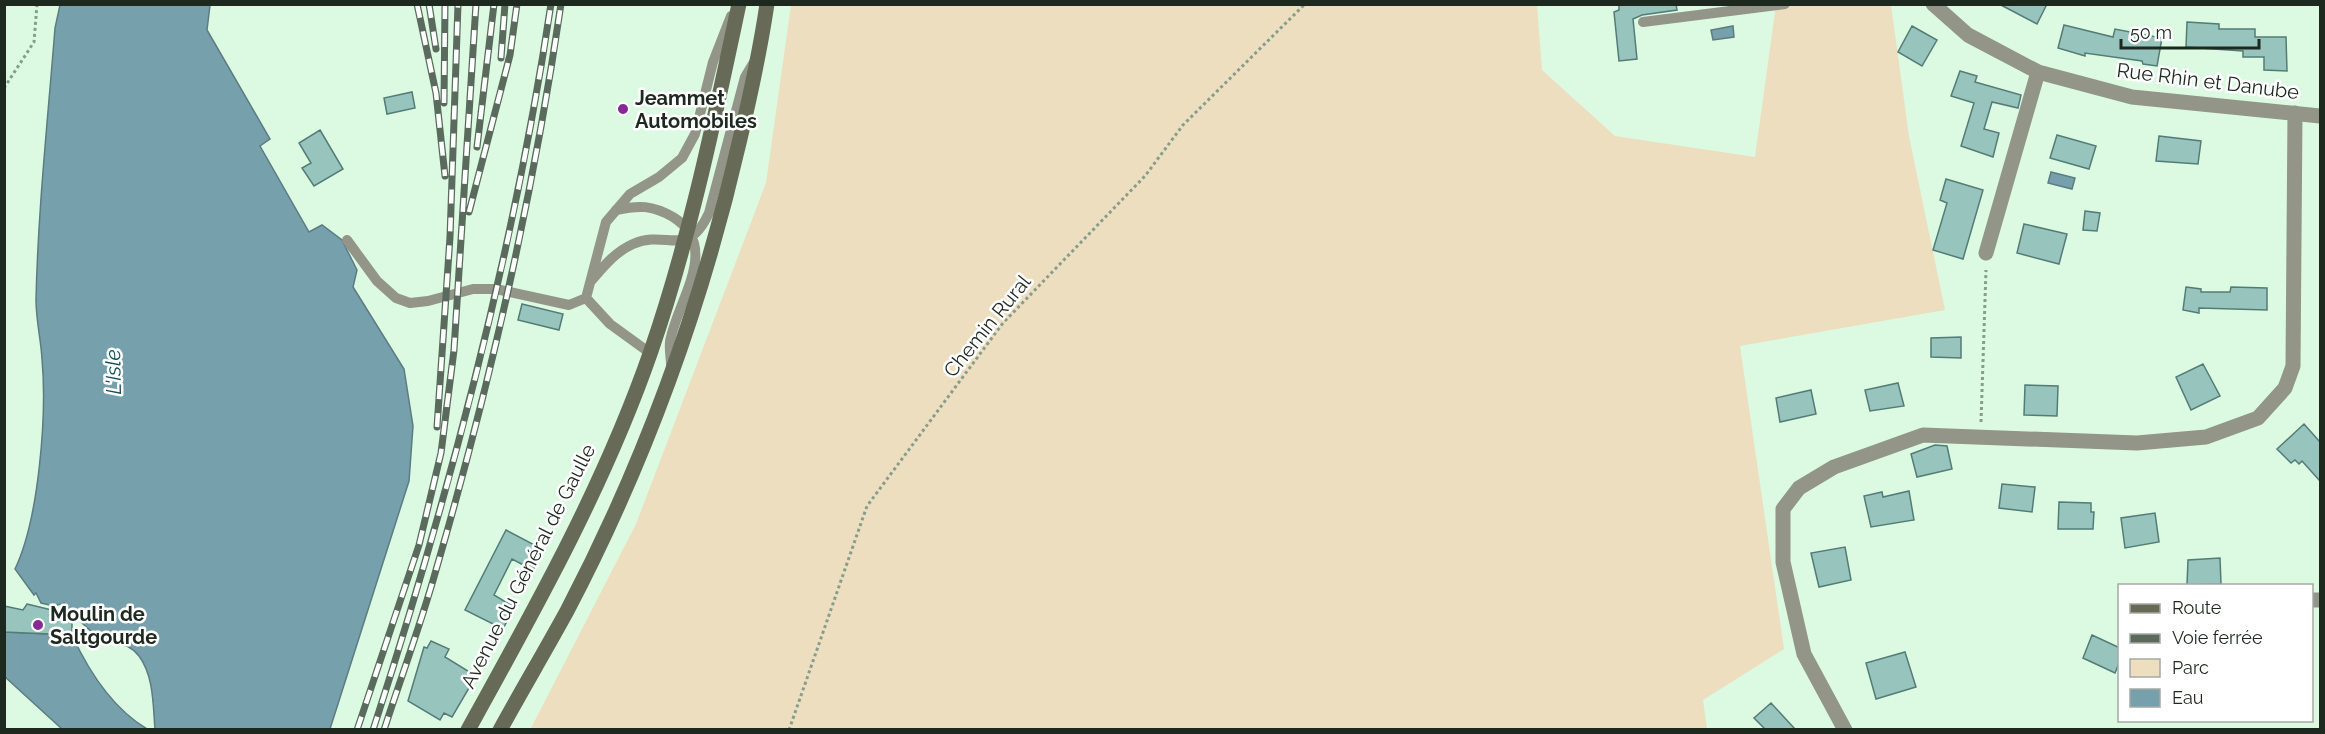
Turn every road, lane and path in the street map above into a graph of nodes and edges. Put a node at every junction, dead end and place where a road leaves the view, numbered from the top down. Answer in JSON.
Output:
{"nodes":[{"id":1,"x":37,"y":4,"type":"edge"},
{"id":2,"x":737,"y":4,"type":"edge"},
{"id":3,"x":767,"y":4,"type":"edge"},
{"id":4,"x":1305,"y":4,"type":"edge"},
{"id":5,"x":1785,"y":4,"type":"edge"},
{"id":6,"x":1933,"y":4,"type":"edge"},
{"id":7,"x":1643,"y":22,"type":"dead end"},
{"id":8,"x":761,"y":48,"type":"junction"},
{"id":9,"x":2038,"y":72,"type":"junction"},
{"id":10,"x":4,"y":88,"type":"edge"},
{"id":11,"x":2295,"y":113,"type":"junction"},
{"id":12,"x":2320,"y":116,"type":"edge"},
{"id":13,"x":616,"y":210,"type":"junction"},
{"id":14,"x":688,"y":235,"type":"junction"},
{"id":15,"x":346,"y":240,"type":"dead end"},
{"id":16,"x":1986,"y":253,"type":"joint"},
{"id":17,"x":590,"y":283,"type":"junction"},
{"id":18,"x":586,"y":298,"type":"junction"},
{"id":19,"x":650,"y":352,"type":"junction"},
{"id":20,"x":672,"y":371,"type":"junction"},
{"id":21,"x":1980,"y":438,"type":"junction"},
{"id":22,"x":468,"y":729,"type":"edge"},
{"id":23,"x":500,"y":729,"type":"edge"},
{"id":24,"x":789,"y":729,"type":"edge"},
{"id":25,"x":1845,"y":729,"type":"edge"}],
"edges":[{"from":1,"to":10,"type":"path"},
{"from":2,"to":13,"type":"lane"},
{"from":2,"to":14,"type":"main road","name":"Avenue du Général de Gaulle"},
{"from":3,"to":8,"type":"main road"},
{"from":4,"to":24,"type":"path","name":"Chemin Rural"},
{"from":5,"to":7,"type":"lane"},
{"from":6,"to":9,"type":"street","name":"Rue Rhin et Danube"},
{"from":8,"to":14,"type":"lane"},
{"from":8,"to":20,"type":"main road"},
{"from":9,"to":11,"type":"street","name":"Rue Rhin et Danube"},
{"from":9,"to":16,"type":"street"},
{"from":11,"to":12,"type":"street","name":"Rue Rhin et Danube"},
{"from":11,"to":21,"type":"street"},
{"from":13,"to":14,"type":"lane"},
{"from":13,"to":17,"type":"lane"},
{"from":14,"to":17,"type":"lane"},
{"from":14,"to":19,"type":"main road","name":"Avenue du Général de Gaulle"},
{"from":14,"to":20,"type":"lane"},
{"from":15,"to":18,"type":"lane"},
{"from":16,"to":21,"type":"path"},
{"from":17,"to":18,"type":"lane"},
{"from":18,"to":19,"type":"lane"},
{"from":19,"to":22,"type":"main road","name":"Avenue du Général de Gaulle"},
{"from":20,"to":23,"type":"main road"},
{"from":21,"to":25,"type":"street"}]}
